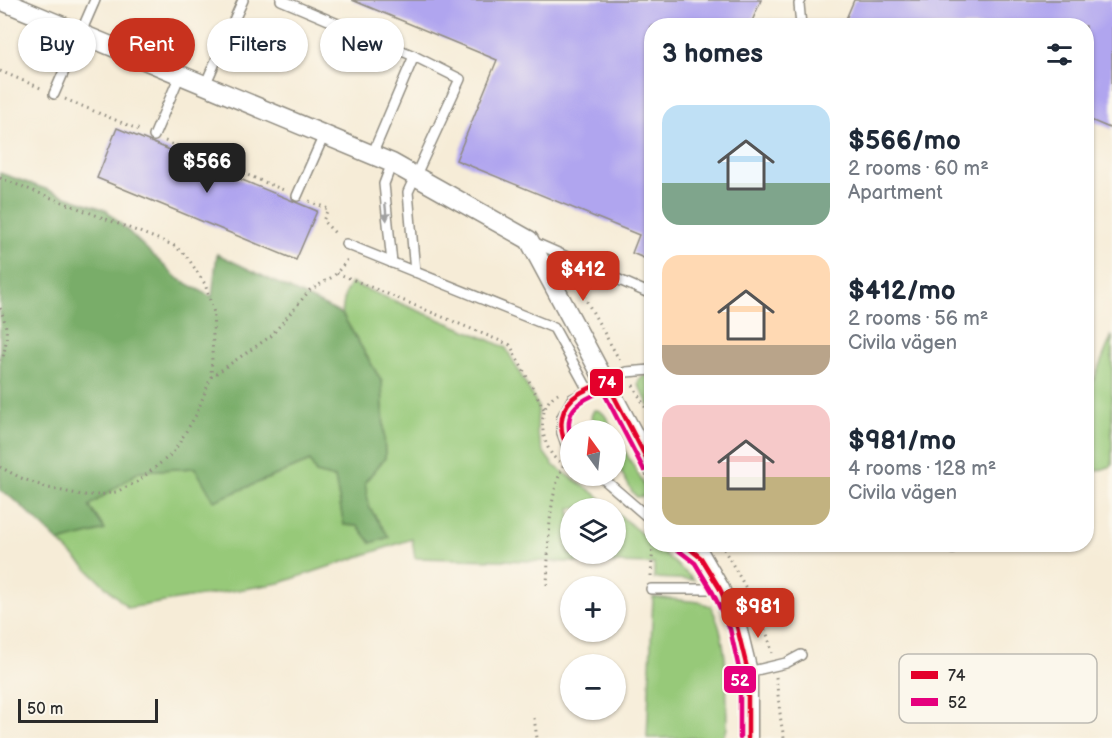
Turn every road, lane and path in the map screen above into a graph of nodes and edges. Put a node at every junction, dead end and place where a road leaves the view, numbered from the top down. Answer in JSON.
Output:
{"nodes":[{"id":1,"x":0,"y":0,"type":"edge"},
{"id":2,"x":95,"y":0,"type":"edge"},
{"id":3,"x":243,"y":0,"type":"edge"},
{"id":4,"x":281,"y":0,"type":"edge"},
{"id":5,"x":801,"y":0,"type":"edge"},
{"id":6,"x":28,"y":5,"type":"edge"},
{"id":7,"x":52,"y":18,"type":"edge"},
{"id":8,"x":88,"y":18,"type":"edge"},
{"id":9,"x":800,"y":18,"type":"edge"},
{"id":10,"x":96,"y":40,"type":"edge"},
{"id":11,"x":414,"y":56,"type":"junction"},
{"id":12,"x":0,"y":71,"type":"edge"},
{"id":13,"x":64,"y":72,"type":"edge"},
{"id":14,"x":180,"y":75,"type":"junction"},
{"id":15,"x":205,"y":85,"type":"junction"},
{"id":16,"x":54,"y":94,"type":"junction"},
{"id":17,"x":324,"y":135,"type":"junction"},
{"id":18,"x":154,"y":136,"type":"junction"},
{"id":19,"x":372,"y":155,"type":"junction"},
{"id":20,"x":392,"y":163,"type":"junction"},
{"id":21,"x":415,"y":176,"type":"junction"},
{"id":22,"x":0,"y":178,"type":"edge"},
{"id":23,"x":297,"y":196,"type":"junction"},
{"id":24,"x":529,"y":240,"type":"junction"},
{"id":25,"x":346,"y":244,"type":"joint"},
{"id":26,"x":357,"y":249,"type":"junction"},
{"id":27,"x":566,"y":256,"type":"junction"},
{"id":28,"x":392,"y":263,"type":"junction"},
{"id":29,"x":415,"y":272,"type":"junction"},
{"id":30,"x":337,"y":273,"type":"junction"},
{"id":31,"x":644,"y":291,"type":"edge"},
{"id":32,"x":0,"y":308,"type":"edge"},
{"id":33,"x":0,"y":360,"type":"edge"},
{"id":34,"x":644,"y":371,"type":"edge"},
{"id":35,"x":626,"y":372,"type":"junction"},
{"id":36,"x":211,"y":377,"type":"junction"},
{"id":37,"x":606,"y":381,"type":"junction"},
{"id":38,"x":588,"y":390,"type":"junction"},
{"id":39,"x":644,"y":405,"type":"edge"},
{"id":40,"x":545,"y":411,"type":"dead end"},
{"id":41,"x":562,"y":420,"type":"edge"},
{"id":42,"x":644,"y":453,"type":"edge"},
{"id":43,"x":0,"y":467,"type":"edge"},
{"id":44,"x":560,"y":473,"type":"edge"},
{"id":45,"x":612,"y":486,"type":"edge"},
{"id":46,"x":644,"y":514,"type":"edge"},
{"id":47,"x":653,"y":552,"type":"edge"},
{"id":48,"x":699,"y":552,"type":"edge"},
{"id":49,"x":725,"y":552,"type":"edge"},
{"id":50,"x":547,"y":585,"type":"dead end"},
{"id":51,"x":651,"y":589,"type":"joint"},
{"id":52,"x":720,"y":589,"type":"junction"},
{"id":53,"x":801,"y":655,"type":"dead end"},
{"id":54,"x":775,"y":666,"type":"junction"},
{"id":55,"x":748,"y":672,"type":"junction"},
{"id":56,"x":534,"y":718,"type":"dead end"},
{"id":57,"x":537,"y":738,"type":"edge"},
{"id":58,"x":748,"y":738,"type":"edge"},
{"id":59,"x":784,"y":738,"type":"edge"}],
"edges":[{"from":1,"to":6,"type":"street"},
{"from":2,"to":8,"type":"lane"},
{"from":3,"to":15,"type":"lane"},
{"from":4,"to":11,"type":"lane"},
{"from":5,"to":9,"type":"lane"},
{"from":6,"to":7,"type":"street"},
{"from":10,"to":14,"type":"street"},
{"from":11,"to":19,"type":"lane"},
{"from":11,"to":21,"type":"lane"},
{"from":12,"to":16,"type":"path"},
{"from":13,"to":16,"type":"lane"},
{"from":14,"to":15,"type":"street"},
{"from":14,"to":18,"type":"lane"},
{"from":15,"to":17,"type":"street"},
{"from":16,"to":18,"type":"path"},
{"from":17,"to":19,"type":"street"},
{"from":17,"to":23,"type":"lane"},
{"from":18,"to":23,"type":"path"},
{"from":19,"to":20,"type":"street"},
{"from":20,"to":21,"type":"street"},
{"from":20,"to":28,"type":"lane","one_way":true},
{"from":21,"to":24,"type":"street"},
{"from":21,"to":29,"type":"lane"},
{"from":22,"to":36,"type":"path"},
{"from":23,"to":25,"type":"path"},
{"from":24,"to":27,"type":"lane"},
{"from":24,"to":37,"type":"street"},
{"from":25,"to":26,"type":"lane"},
{"from":26,"to":28,"type":"lane"},
{"from":26,"to":30,"type":"path"},
{"from":27,"to":31,"type":"lane"},
{"from":27,"to":35,"type":"path"},
{"from":28,"to":29,"type":"lane"},
{"from":29,"to":38,"type":"lane"},
{"from":30,"to":36,"type":"path"},
{"from":30,"to":40,"type":"path"},
{"from":32,"to":33,"type":"path"},
{"from":34,"to":35,"type":"lane"},
{"from":35,"to":37,"type":"lane"},
{"from":35,"to":39,"type":"path"},
{"from":36,"to":43,"type":"path"},
{"from":37,"to":38,"type":"lane"},
{"from":37,"to":42,"type":"street"},
{"from":38,"to":41,"type":"lane"},
{"from":44,"to":50,"type":"path"},
{"from":45,"to":46,"type":"lane"},
{"from":47,"to":51,"type":"path"},
{"from":48,"to":52,"type":"street"},
{"from":49,"to":54,"type":"path"},
{"from":51,"to":52,"type":"lane"},
{"from":52,"to":55,"type":"street"},
{"from":53,"to":54,"type":"lane"},
{"from":54,"to":55,"type":"lane"},
{"from":54,"to":59,"type":"path"},
{"from":55,"to":58,"type":"street"},
{"from":56,"to":57,"type":"path"}]}
